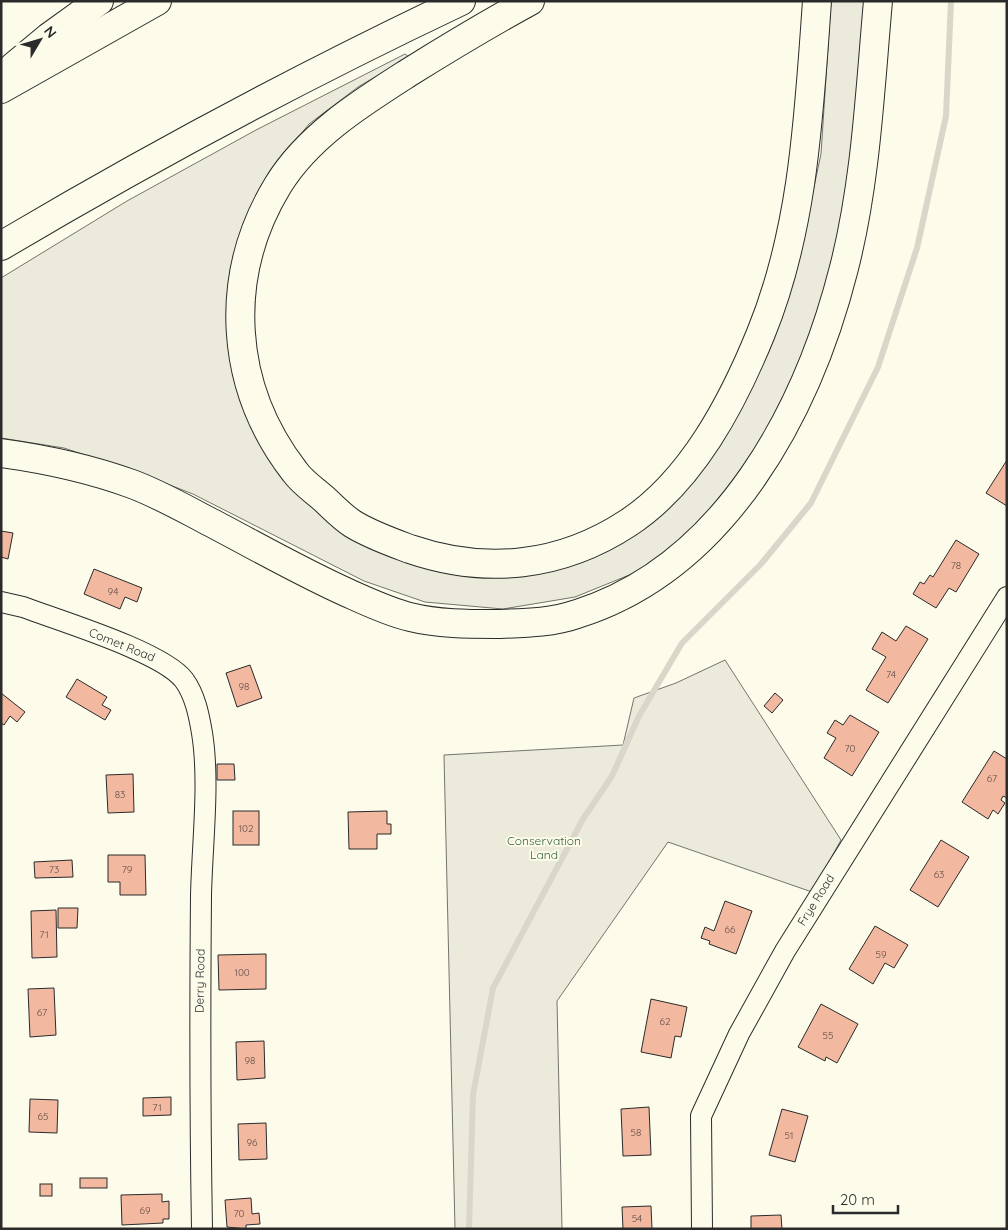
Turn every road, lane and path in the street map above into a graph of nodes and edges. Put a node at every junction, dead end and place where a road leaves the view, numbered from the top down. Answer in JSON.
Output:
{"nodes":[{"id":1,"x":99,"y":1,"type":"edge"},
{"id":2,"x":157,"y":1,"type":"edge"},
{"id":3,"x":460,"y":1,"type":"edge"},
{"id":4,"x":530,"y":1,"type":"edge"},
{"id":5,"x":818,"y":1,"type":"edge"},
{"id":6,"x":878,"y":1,"type":"edge"},
{"id":7,"x":1,"y":77,"type":"edge"},
{"id":8,"x":1,"y":88,"type":"edge"},
{"id":9,"x":1,"y":246,"type":"edge"},
{"id":10,"x":1,"y":453,"type":"edge"},
{"id":11,"x":1007,"y":597,"type":"edge"},
{"id":12,"x":1,"y":602,"type":"edge"},
{"id":13,"x":202,"y":733,"type":"joint"},
{"id":14,"x":202,"y":1229,"type":"edge"},
{"id":15,"x":702,"y":1229,"type":"edge"}],
"edges":[{"from":1,"to":7,"type":"highway"},
{"from":2,"to":8,"type":"highway"},
{"from":3,"to":9,"type":"highway"},
{"from":4,"to":5,"type":"highway"},
{"from":6,"to":10,"type":"highway"},
{"from":11,"to":15,"type":"street","name":"Frye Road"},
{"from":12,"to":13,"type":"street","name":"Comet Road"},
{"from":13,"to":14,"type":"street","name":"Derry Road"}]}
